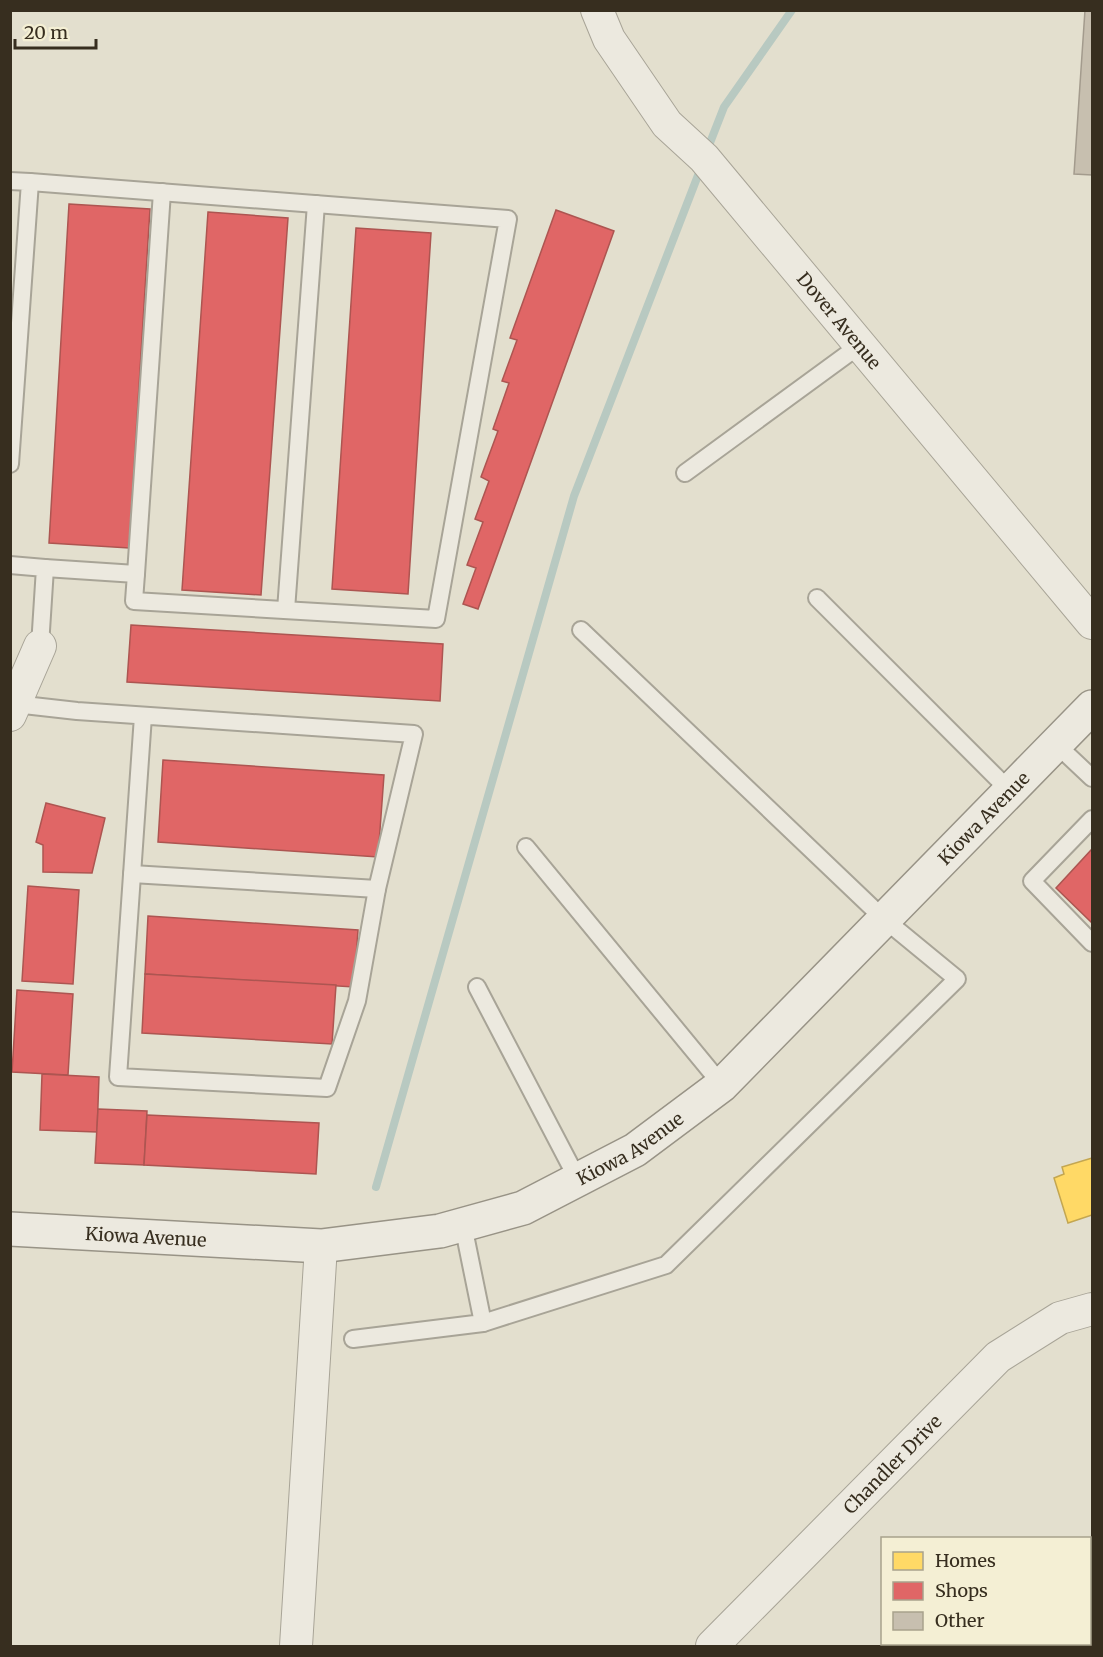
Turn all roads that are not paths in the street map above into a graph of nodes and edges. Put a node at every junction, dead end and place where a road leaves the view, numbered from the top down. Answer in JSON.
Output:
{"nodes":[{"id":1,"x":597,"y":10,"type":"edge"},
{"id":2,"x":10,"y":181,"type":"edge"},
{"id":3,"x":30,"y":182,"type":"junction"},
{"id":4,"x":162,"y":192,"type":"junction"},
{"id":5,"x":316,"y":204,"type":"junction"},
{"id":6,"x":860,"y":345,"type":"junction"},
{"id":7,"x":10,"y":464,"type":"edge"},
{"id":8,"x":685,"y":473,"type":"dead end"},
{"id":9,"x":10,"y":565,"type":"edge"},
{"id":10,"x":45,"y":568,"type":"junction"},
{"id":11,"x":136,"y":574,"type":"junction"},
{"id":12,"x":817,"y":598,"type":"dead end"},
{"id":13,"x":286,"y":610,"type":"junction"},
{"id":14,"x":1092,"y":623,"type":"edge"},
{"id":15,"x":581,"y":630,"type":"dead end"},
{"id":16,"x":40,"y":646,"type":"joint"},
{"id":17,"x":1092,"y":707,"type":"edge"},
{"id":18,"x":13,"y":710,"type":"edge"},
{"id":19,"x":143,"y":716,"type":"junction"},
{"id":20,"x":1056,"y":744,"type":"junction"},
{"id":21,"x":1092,"y":778,"type":"edge"},
{"id":22,"x":1010,"y":791,"type":"junction"},
{"id":23,"x":1092,"y":819,"type":"edge"},
{"id":24,"x":526,"y":847,"type":"dead end"},
{"id":25,"x":132,"y":874,"type":"junction"},
{"id":26,"x":377,"y":889,"type":"junction"},
{"id":27,"x":884,"y":919,"type":"junction"},
{"id":28,"x":1092,"y":943,"type":"edge"},
{"id":29,"x":477,"y":987,"type":"dead end"},
{"id":30,"x":722,"y":1085,"type":"junction"},
{"id":31,"x":579,"y":1180,"type":"junction"},
{"id":32,"x":463,"y":1225,"type":"junction"},
{"id":33,"x":10,"y":1229,"type":"edge"},
{"id":34,"x":321,"y":1246,"type":"junction"},
{"id":35,"x":1092,"y":1310,"type":"edge"},
{"id":36,"x":483,"y":1323,"type":"junction"},
{"id":37,"x":353,"y":1339,"type":"dead end"},
{"id":38,"x":296,"y":1647,"type":"edge"},
{"id":39,"x":712,"y":1647,"type":"edge"}],
"edges":[{"from":1,"to":6,"type":"street","name":"Dover Avenue"},
{"from":2,"to":3,"type":"lane"},
{"from":3,"to":4,"type":"lane"},
{"from":3,"to":7,"type":"lane"},
{"from":4,"to":5,"type":"lane"},
{"from":4,"to":11,"type":"lane"},
{"from":5,"to":13,"type":"lane"},
{"from":5,"to":13,"type":"lane"},
{"from":6,"to":8,"type":"lane"},
{"from":6,"to":14,"type":"street","name":"Dover Avenue"},
{"from":9,"to":10,"type":"lane"},
{"from":10,"to":11,"type":"lane"},
{"from":10,"to":16,"type":"lane"},
{"from":11,"to":13,"type":"lane"},
{"from":12,"to":22,"type":"lane"},
{"from":15,"to":27,"type":"lane"},
{"from":16,"to":18,"type":"street"},
{"from":17,"to":20,"type":"street","name":"Kiowa Avenue"},
{"from":18,"to":19,"type":"lane"},
{"from":19,"to":25,"type":"lane"},
{"from":19,"to":26,"type":"lane"},
{"from":20,"to":21,"type":"lane"},
{"from":20,"to":22,"type":"street","name":"Kiowa Avenue"},
{"from":22,"to":27,"type":"street","name":"Kiowa Avenue"},
{"from":23,"to":28,"type":"lane"},
{"from":24,"to":30,"type":"lane"},
{"from":25,"to":26,"type":"lane"},
{"from":25,"to":26,"type":"lane"},
{"from":27,"to":30,"type":"street","name":"Kiowa Avenue"},
{"from":27,"to":36,"type":"lane"},
{"from":29,"to":31,"type":"lane"},
{"from":30,"to":31,"type":"street","name":"Kiowa Avenue"},
{"from":31,"to":32,"type":"street","name":"Kiowa Avenue"},
{"from":32,"to":34,"type":"street","name":"Kiowa Avenue"},
{"from":32,"to":36,"type":"lane"},
{"from":33,"to":34,"type":"street","name":"Kiowa Avenue"},
{"from":34,"to":38,"type":"street"},
{"from":35,"to":39,"type":"street","name":"Chandler Drive"},
{"from":36,"to":37,"type":"lane"}]}
